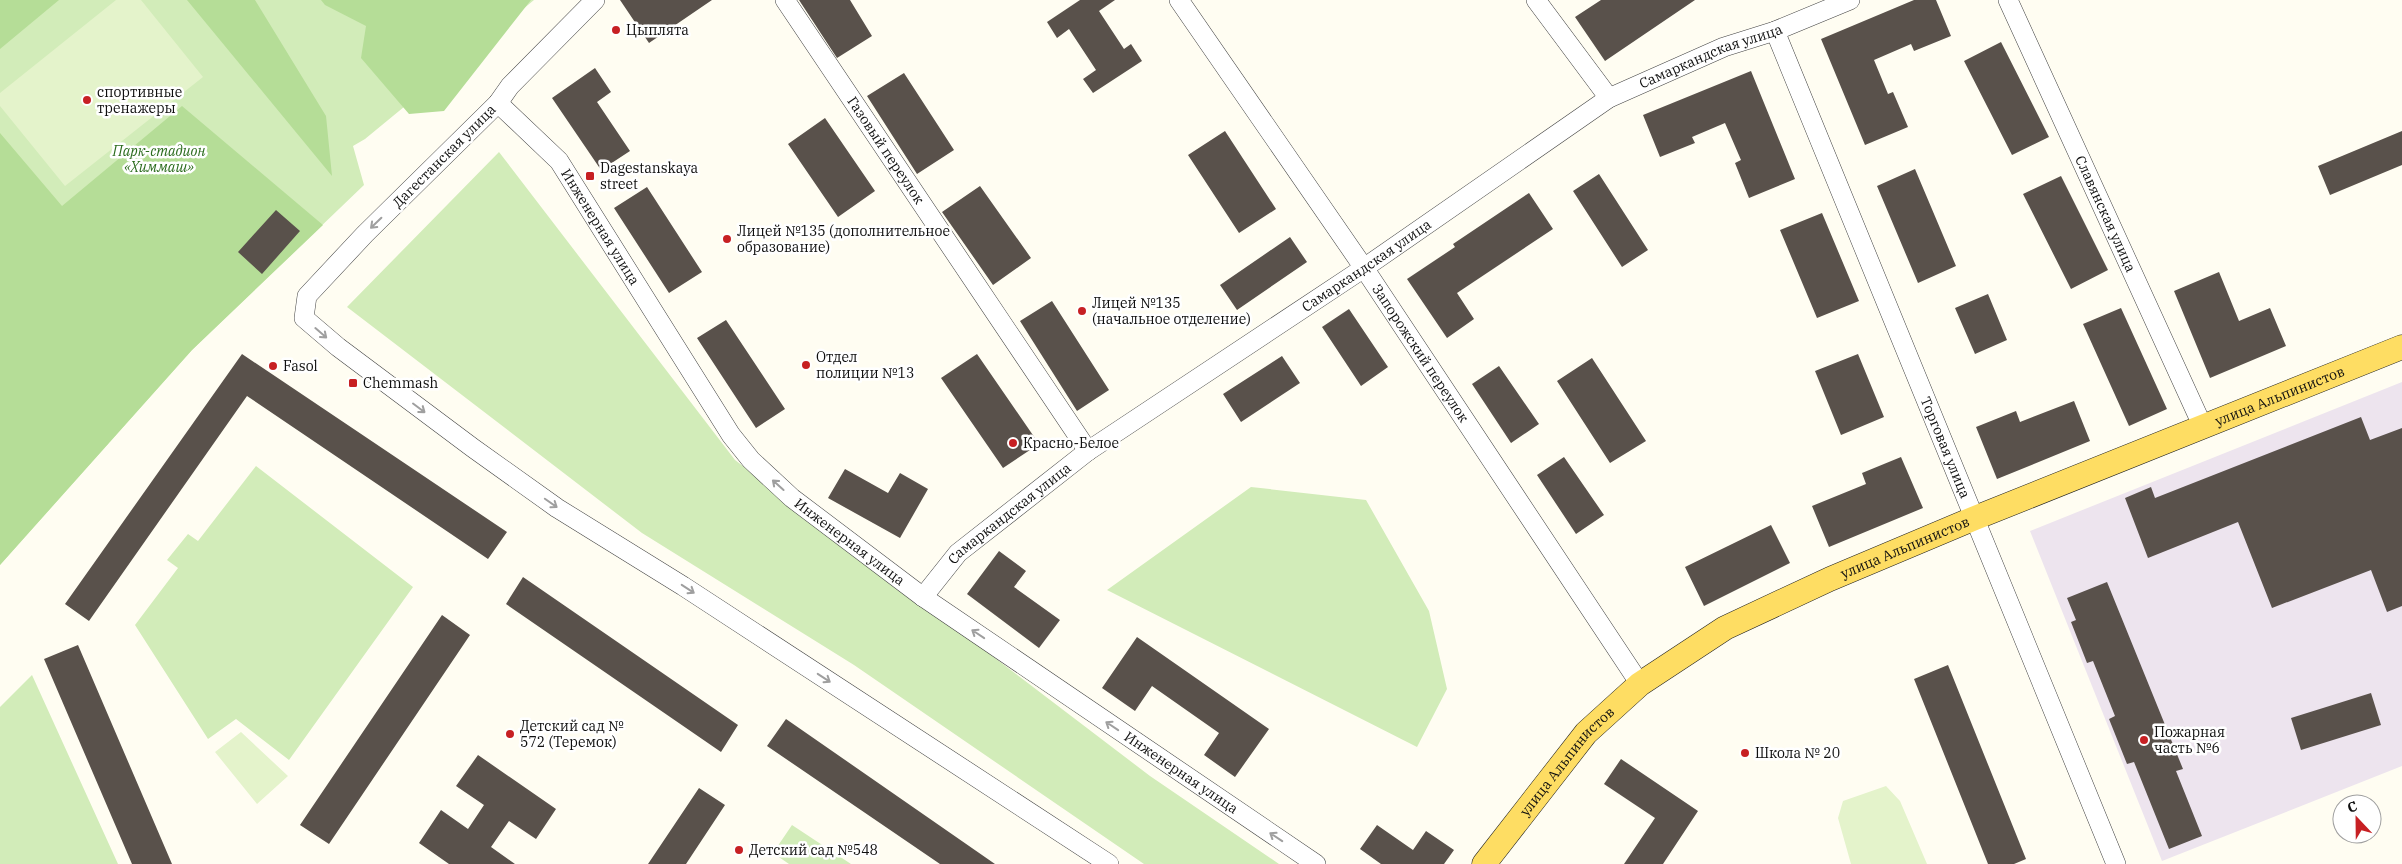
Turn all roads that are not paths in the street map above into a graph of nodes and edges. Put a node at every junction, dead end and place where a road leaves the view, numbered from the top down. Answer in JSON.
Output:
{"nodes":[{"id":1,"x":595,"y":0,"type":"edge"},
{"id":2,"x":785,"y":0,"type":"edge"},
{"id":3,"x":1179,"y":0,"type":"edge"},
{"id":4,"x":1536,"y":0,"type":"edge"},
{"id":5,"x":1850,"y":0,"type":"edge"},
{"id":6,"x":2008,"y":0,"type":"edge"},
{"id":7,"x":1775,"y":31,"type":"junction"},
{"id":8,"x":1609,"y":98,"type":"junction"},
{"id":9,"x":498,"y":103,"type":"junction"},
{"id":10,"x":1364,"y":268,"type":"junction"},
{"id":11,"x":2402,"y":347,"type":"edge"},
{"id":12,"x":2203,"y":427,"type":"junction"},
{"id":13,"x":1088,"y":451,"type":"junction"},
{"id":14,"x":1976,"y":518,"type":"junction"},
{"id":15,"x":923,"y":597,"type":"junction"},
{"id":16,"x":1640,"y":684,"type":"junction"},
{"id":17,"x":1102,"y":862,"type":"edge"},
{"id":18,"x":1316,"y":864,"type":"edge"},
{"id":19,"x":1484,"y":864,"type":"edge"},
{"id":20,"x":2116,"y":864,"type":"edge"}],
"edges":[{"from":1,"to":9,"type":"street","name":"Дагестанская улица"},
{"from":2,"to":13,"type":"street","name":"Газовый переулок"},
{"from":3,"to":10,"type":"street","name":"Запорожский переулок"},
{"from":4,"to":8,"type":"street"},
{"from":5,"to":7,"type":"street","name":"Самаркандская улица"},
{"from":6,"to":12,"type":"street","name":"Славянская улица"},
{"from":7,"to":8,"type":"street","name":"Самаркандская улица"},
{"from":7,"to":14,"type":"street","name":"Торговая улица"},
{"from":8,"to":10,"type":"street","name":"Самаркандская улица"},
{"from":15,"to":9,"type":"street","name":"Инженерная улица","one_way":true},
{"from":9,"to":17,"type":"street","name":"Дагестанская улица","one_way":true},
{"from":10,"to":13,"type":"street","name":"Самаркандская улица"},
{"from":10,"to":16,"type":"street","name":"Запорожский переулок"},
{"from":11,"to":12,"type":"main road","name":"улица Альпинистов"},
{"from":12,"to":14,"type":"main road","name":"улица Альпинистов"},
{"from":13,"to":15,"type":"street","name":"Самаркандская улица"},
{"from":14,"to":16,"type":"main road","name":"улица Альпинистов"},
{"from":14,"to":20,"type":"street","name":"Торговая улица"},
{"from":18,"to":15,"type":"street","name":"Инженерная улица","one_way":true},
{"from":16,"to":19,"type":"main road","name":"улица Альпинистов"}]}
